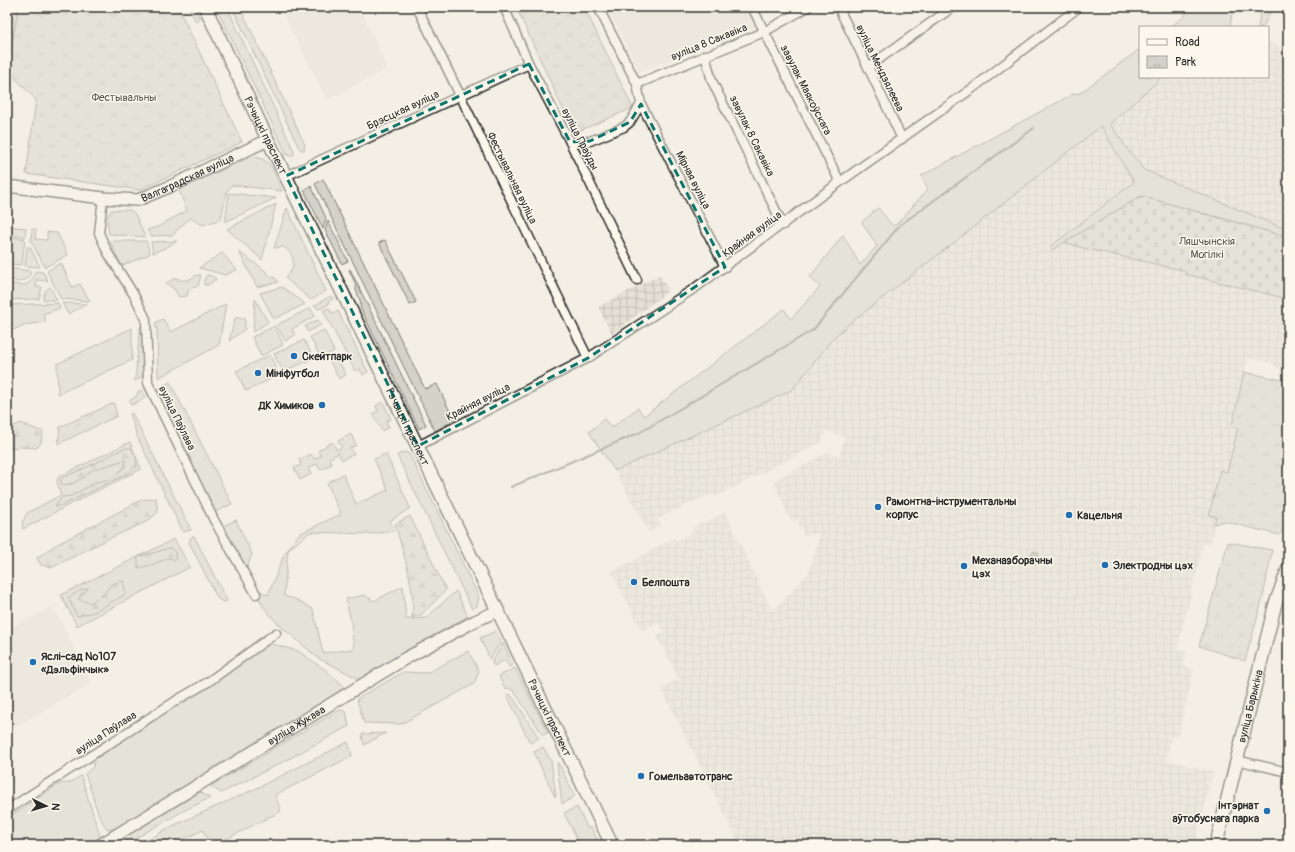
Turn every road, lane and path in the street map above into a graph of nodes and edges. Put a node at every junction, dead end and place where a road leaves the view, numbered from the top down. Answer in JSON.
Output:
{"nodes":[{"id":1,"x":206,"y":7,"type":"edge"},
{"id":2,"x":417,"y":7,"type":"edge"},
{"id":3,"x":504,"y":7,"type":"edge"},
{"id":4,"x":598,"y":7,"type":"edge"},
{"id":5,"x":752,"y":7,"type":"edge"},
{"id":6,"x":808,"y":7,"type":"edge"},
{"id":7,"x":838,"y":7,"type":"edge"},
{"id":8,"x":953,"y":7,"type":"edge"},
{"id":9,"x":1079,"y":7,"type":"edge"},
{"id":10,"x":764,"y":32,"type":"junction"},
{"id":11,"x":705,"y":55,"type":"junction"},
{"id":12,"x":529,"y":64,"type":"junction"},
{"id":13,"x":868,"y":67,"type":"junction"},
{"id":14,"x":637,"y":84,"type":"junction"},
{"id":15,"x":460,"y":95,"type":"junction"},
{"id":16,"x":641,"y":104,"type":"junction"},
{"id":17,"x":902,"y":139,"type":"junction"},
{"id":18,"x":268,"y":140,"type":"junction"},
{"id":19,"x":570,"y":142,"type":"junction"},
{"id":20,"x":286,"y":176,"type":"junction"},
{"id":21,"x":840,"y":182,"type":"junction"},
{"id":22,"x":7,"y":186,"type":"edge"},
{"id":23,"x":103,"y":198,"type":"junction"},
{"id":24,"x":783,"y":225,"type":"junction"},
{"id":25,"x":725,"y":267,"type":"junction"},
{"id":26,"x":637,"y":280,"type":"dead end"},
{"id":27,"x":588,"y":358,"type":"junction"},
{"id":28,"x":418,"y":446,"type":"junction"},
{"id":29,"x":1288,"y":569,"type":"edge"},
{"id":30,"x":1286,"y":583,"type":"edge"},
{"id":31,"x":256,"y":594,"type":"dead end"},
{"id":32,"x":497,"y":611,"type":"junction"},
{"id":33,"x":276,"y":633,"type":"dead end"},
{"id":34,"x":1236,"y":760,"type":"junction"},
{"id":35,"x":1288,"y":772,"type":"edge"},
{"id":36,"x":7,"y":810,"type":"edge"},
{"id":37,"x":100,"y":845,"type":"edge"},
{"id":38,"x":612,"y":845,"type":"edge"},
{"id":39,"x":1216,"y":845,"type":"edge"}],
"edges":[{"from":1,"to":18,"type":"main road","name":"Рэчыцкі праспект"},
{"from":2,"to":15,"type":"street","name":"Фестывальная вуліца"},
{"from":3,"to":12,"type":"street","name":"вуліца Праўды"},
{"from":4,"to":14,"type":"street","name":"Мірная вуліца"},
{"from":5,"to":10,"type":"street","name":"завулак Маякоўскага"},
{"from":6,"to":10,"type":"street","name":"вуліца 8 Сакавіка"},
{"from":7,"to":13,"type":"street","name":"вуліца Мендзялеева"},
{"from":8,"to":13,"type":"street"},
{"from":9,"to":17,"type":"street","name":"Крайняя вуліца"},
{"from":10,"to":11,"type":"street","name":"вуліца 8 Сакавіка"},
{"from":10,"to":21,"type":"street","name":"завулак Маякоўскага"},
{"from":11,"to":14,"type":"street","name":"вуліца 8 Сакавіка"},
{"from":11,"to":24,"type":"street","name":"завулак 8 Сакавіка"},
{"from":12,"to":15,"type":"street","name":"Брэсцкая вуліца"},
{"from":12,"to":19,"type":"street","name":"вуліца Праўды"},
{"from":13,"to":17,"type":"street","name":"вуліца Мендзялеева"},
{"from":14,"to":16,"type":"street","name":"Мірная вуліца"},
{"from":15,"to":20,"type":"street","name":"Брэсцкая вуліца"},
{"from":15,"to":27,"type":"street","name":"Фестывальная вуліца"},
{"from":16,"to":19,"type":"street"},
{"from":16,"to":25,"type":"street","name":"Мірная вуліца"},
{"from":17,"to":21,"type":"street","name":"Крайняя вуліца"},
{"from":18,"to":20,"type":"main road","name":"Рэчыцкі праспект"},
{"from":18,"to":23,"type":"street","name":"Валгаградская вуліца"},
{"from":19,"to":26,"type":"street","name":"вуліца Праўды"},
{"from":20,"to":28,"type":"main road","name":"Рэчыцкі праспект"},
{"from":21,"to":24,"type":"street","name":"Крайняя вуліца"},
{"from":22,"to":23,"type":"street","name":"Валгаградская вуліца"},
{"from":23,"to":31,"type":"street","name":"вуліца Паўлава"},
{"from":24,"to":25,"type":"street","name":"Крайняя вуліца"},
{"from":25,"to":27,"type":"street","name":"Крайняя вуліца"},
{"from":27,"to":28,"type":"street","name":"Крайняя вуліца"},
{"from":28,"to":32,"type":"main road","name":"Рэчыцкі праспект"},
{"from":29,"to":30,"type":"main road","name":"вуліца Барыкіна"},
{"from":30,"to":34,"type":"main road","name":"вуліца Барыкіна"},
{"from":32,"to":37,"type":"street","name":"вуліца Жукава"},
{"from":32,"to":38,"type":"main road","name":"Рэчыцкі праспект"},
{"from":33,"to":36,"type":"street","name":"вуліца Паўлава"},
{"from":34,"to":35,"type":"street"},
{"from":34,"to":39,"type":"main road","name":"вуліца Барыкіна"}]}
